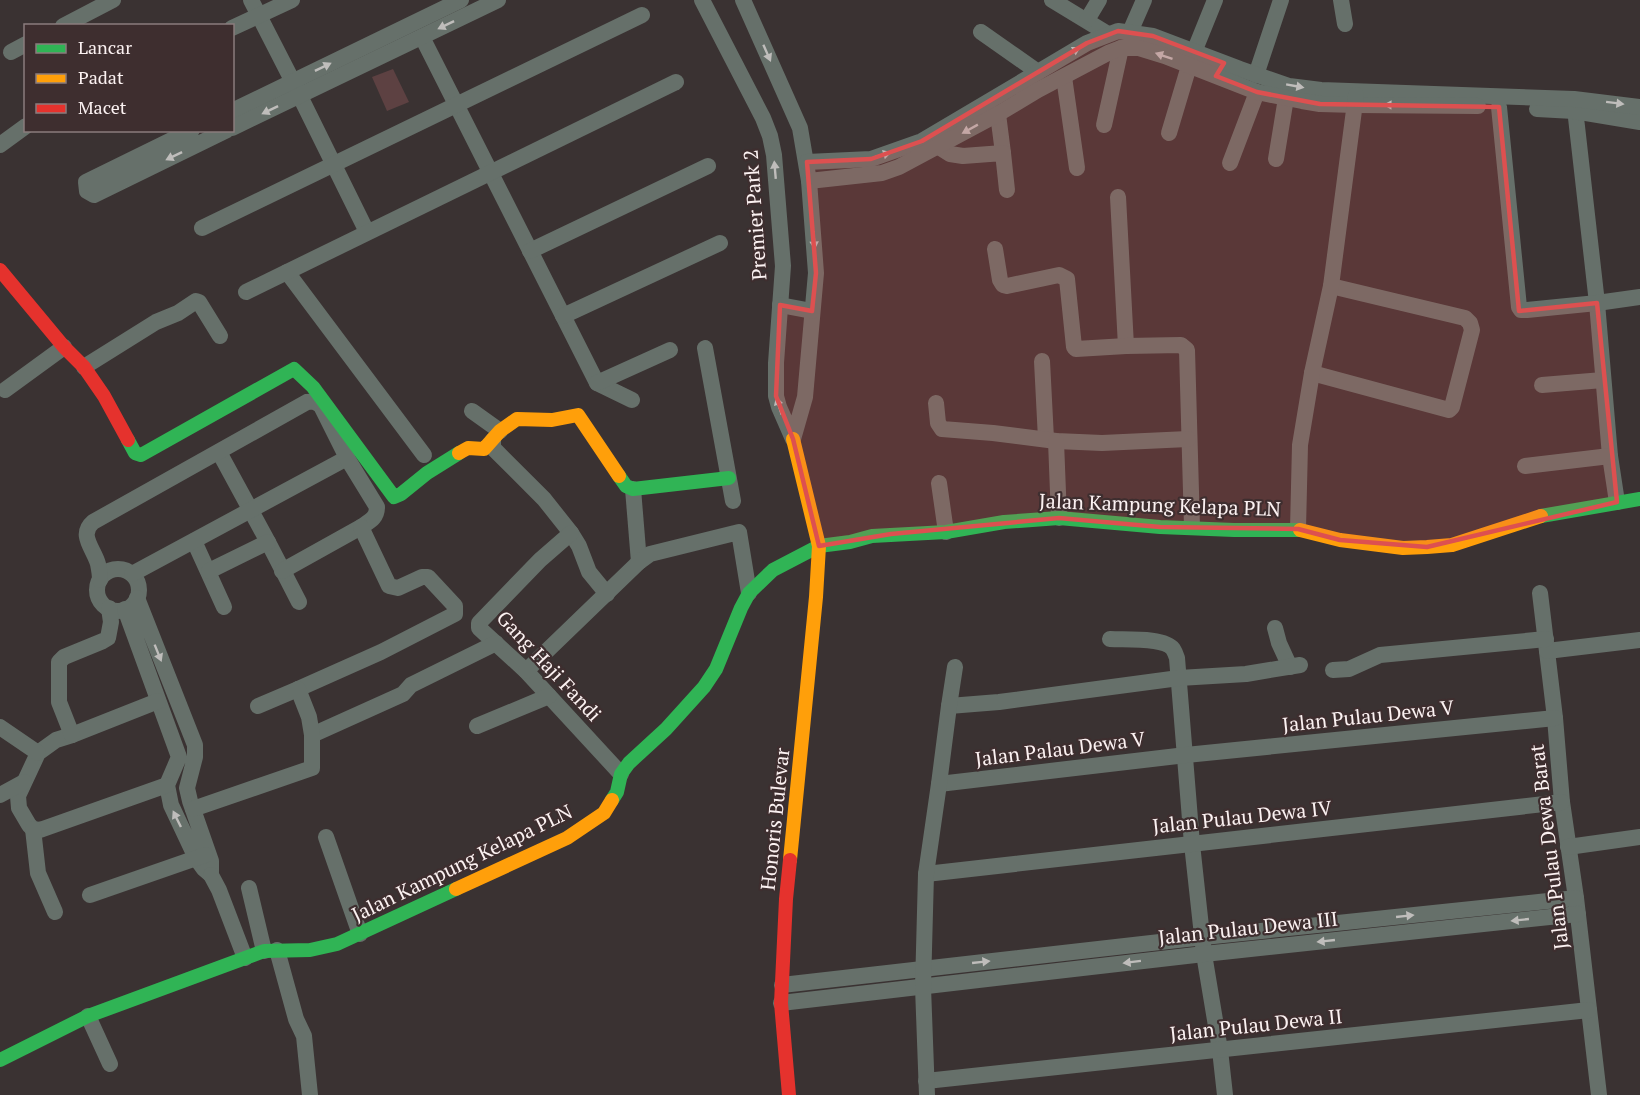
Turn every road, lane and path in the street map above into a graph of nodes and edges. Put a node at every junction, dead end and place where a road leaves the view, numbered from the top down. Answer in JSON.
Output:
{"nodes":[{"id":1,"x":113,"y":0,"type":"edge"},
{"id":2,"x":250,"y":0,"type":"edge"},
{"id":3,"x":292,"y":0,"type":"edge"},
{"id":4,"x":461,"y":0,"type":"edge"},
{"id":5,"x":498,"y":0,"type":"edge"},
{"id":6,"x":702,"y":0,"type":"edge"},
{"id":7,"x":742,"y":0,"type":"edge"},
{"id":8,"x":1052,"y":0,"type":"edge"},
{"id":9,"x":1099,"y":0,"type":"edge"},
{"id":10,"x":1144,"y":0,"type":"edge"},
{"id":11,"x":1215,"y":0,"type":"edge"},
{"id":12,"x":1281,"y":0,"type":"edge"},
{"id":13,"x":1341,"y":0,"type":"edge"},
{"id":14,"x":642,"y":15,"type":"dead end"},
{"id":15,"x":258,"y":16,"type":"junction"},
{"id":16,"x":1087,"y":20,"type":"junction"},
{"id":17,"x":67,"y":24,"type":"edge"},
{"id":18,"x":1345,"y":24,"type":"dead end"},
{"id":19,"x":234,"y":27,"type":"edge"},
{"id":20,"x":981,"y":32,"type":"dead end"},
{"id":21,"x":1130,"y":32,"type":"junction"},
{"id":22,"x":1108,"y":34,"type":"junction"},
{"id":23,"x":422,"y":37,"type":"junction"},
{"id":24,"x":1121,"y":48,"type":"junction"},
{"id":25,"x":1192,"y":59,"type":"junction"},
{"id":26,"x":1064,"y":77,"type":"junction"},
{"id":27,"x":1035,"y":80,"type":"junction"},
{"id":28,"x":676,"y":82,"type":"dead end"},
{"id":29,"x":1257,"y":83,"type":"junction"},
{"id":30,"x":297,"y":88,"type":"junction"},
{"id":31,"x":1286,"y":98,"type":"junction"},
{"id":32,"x":1356,"y":98,"type":"junction"},
{"id":33,"x":456,"y":105,"type":"junction"},
{"id":34,"x":1574,"y":105,"type":"junction"},
{"id":35,"x":1640,"y":106,"type":"edge"},
{"id":36,"x":1499,"y":107,"type":"junction"},
{"id":37,"x":234,"y":110,"type":"edge"},
{"id":38,"x":998,"y":114,"type":"junction"},
{"id":39,"x":1640,"y":122,"type":"edge"},
{"id":40,"x":1104,"y":125,"type":"dead end"},
{"id":41,"x":234,"y":127,"type":"edge"},
{"id":42,"x":24,"y":128,"type":"edge"},
{"id":43,"x":188,"y":132,"type":"edge"},
{"id":44,"x":223,"y":132,"type":"edge"},
{"id":45,"x":1169,"y":133,"type":"dead end"},
{"id":46,"x":0,"y":146,"type":"edge"},
{"id":47,"x":939,"y":147,"type":"junction"},
{"id":48,"x":1003,"y":153,"type":"junction"},
{"id":49,"x":1276,"y":159,"type":"dead end"},
{"id":50,"x":807,"y":162,"type":"junction"},
{"id":51,"x":1230,"y":163,"type":"dead end"},
{"id":52,"x":334,"y":164,"type":"junction"},
{"id":53,"x":708,"y":166,"type":"dead end"},
{"id":54,"x":1077,"y":168,"type":"dead end"},
{"id":55,"x":490,"y":172,"type":"junction"},
{"id":56,"x":809,"y":181,"type":"junction"},
{"id":57,"x":1007,"y":190,"type":"dead end"},
{"id":58,"x":1118,"y":197,"type":"dead end"},
{"id":59,"x":202,"y":228,"type":"dead end"},
{"id":60,"x":367,"y":232,"type":"junction"},
{"id":61,"x":720,"y":243,"type":"dead end"},
{"id":62,"x":995,"y":249,"type":"dead end"},
{"id":63,"x":530,"y":251,"type":"junction"},
{"id":64,"x":0,"y":270,"type":"edge"},
{"id":65,"x":287,"y":272,"type":"junction"},
{"id":66,"x":1331,"y":286,"type":"junction"},
{"id":67,"x":246,"y":292,"type":"dead end"},
{"id":68,"x":1640,"y":297,"type":"edge"},
{"id":69,"x":1597,"y":303,"type":"junction"},
{"id":70,"x":780,"y":305,"type":"junction"},
{"id":71,"x":812,"y":312,"type":"junction"},
{"id":72,"x":563,"y":316,"type":"junction"},
{"id":73,"x":220,"y":336,"type":"dead end"},
{"id":74,"x":1126,"y":346,"type":"junction"},
{"id":75,"x":64,"y":347,"type":"junction"},
{"id":76,"x":705,"y":348,"type":"dead end"},
{"id":77,"x":670,"y":350,"type":"dead end"},
{"id":78,"x":1042,"y":361,"type":"dead end"},
{"id":79,"x":84,"y":367,"type":"junction"},
{"id":80,"x":1312,"y":373,"type":"junction"},
{"id":81,"x":1603,"y":380,"type":"junction"},
{"id":82,"x":597,"y":383,"type":"junction"},
{"id":83,"x":1542,"y":385,"type":"dead end"},
{"id":84,"x":5,"y":390,"type":"dead end"},
{"id":85,"x":632,"y":400,"type":"dead end"},
{"id":86,"x":936,"y":403,"type":"dead end"},
{"id":87,"x":472,"y":411,"type":"dead end"},
{"id":88,"x":496,"y":435,"type":"junction"},
{"id":89,"x":1188,"y":438,"type":"junction"},
{"id":90,"x":793,"y":439,"type":"junction"},
{"id":91,"x":1051,"y":440,"type":"junction"},
{"id":92,"x":219,"y":452,"type":"junction"},
{"id":93,"x":424,"y":455,"type":"dead end"},
{"id":94,"x":1610,"y":456,"type":"junction"},
{"id":95,"x":347,"y":458,"type":"junction"},
{"id":96,"x":1525,"y":466,"type":"dead end"},
{"id":97,"x":729,"y":478,"type":"junction"},
{"id":98,"x":939,"y":483,"type":"dead end"},
{"id":99,"x":633,"y":489,"type":"junction"},
{"id":100,"x":1640,"y":499,"type":"edge"},
{"id":101,"x":733,"y":501,"type":"dead end"},
{"id":102,"x":1617,"y":502,"type":"junction"},
{"id":103,"x":251,"y":509,"type":"junction"},
{"id":104,"x":1059,"y":518,"type":"junction"},
{"id":105,"x":361,"y":527,"type":"junction"},
{"id":106,"x":1192,"y":527,"type":"junction"},
{"id":107,"x":1298,"y":529,"type":"junction"},
{"id":108,"x":946,"y":532,"type":"junction"},
{"id":109,"x":571,"y":533,"type":"junction"},
{"id":110,"x":194,"y":541,"type":"junction"},
{"id":111,"x":268,"y":542,"type":"junction"},
{"id":112,"x":819,"y":546,"type":"junction"},
{"id":113,"x":639,"y":562,"type":"junction"},
{"id":114,"x":208,"y":571,"type":"junction"},
{"id":115,"x":282,"y":571,"type":"junction"},
{"id":116,"x":102,"y":572,"type":"junction"},
{"id":117,"x":749,"y":593,"type":"junction"},
{"id":118,"x":1540,"y":593,"type":"dead end"},
{"id":119,"x":607,"y":594,"type":"junction"},
{"id":120,"x":127,"y":596,"type":"junction"},
{"id":121,"x":299,"y":602,"type":"dead end"},
{"id":122,"x":224,"y":607,"type":"dead end"},
{"id":123,"x":1275,"y":628,"type":"dead end"},
{"id":124,"x":1110,"y":639,"type":"dead end"},
{"id":125,"x":1640,"y":640,"type":"edge"},
{"id":126,"x":496,"y":643,"type":"junction"},
{"id":127,"x":1546,"y":645,"type":"junction"},
{"id":128,"x":955,"y":667,"type":"dead end"},
{"id":129,"x":1333,"y":670,"type":"dead end"},
{"id":130,"x":526,"y":671,"type":"junction"},
{"id":131,"x":1179,"y":678,"type":"junction"},
{"id":132,"x":298,"y":689,"type":"junction"},
{"id":133,"x":549,"y":696,"type":"junction"},
{"id":134,"x":158,"y":701,"type":"junction"},
{"id":135,"x":258,"y":706,"type":"dead end"},
{"id":136,"x":949,"y":706,"type":"junction"},
{"id":137,"x":1555,"y":718,"type":"junction"},
{"id":138,"x":477,"y":726,"type":"dead end"},
{"id":139,"x":0,"y":727,"type":"edge"},
{"id":140,"x":72,"y":735,"type":"junction"},
{"id":141,"x":312,"y":735,"type":"junction"},
{"id":142,"x":38,"y":753,"type":"junction"},
{"id":143,"x":1186,"y":755,"type":"junction"},
{"id":144,"x":621,"y":774,"type":"junction"},
{"id":145,"x":24,"y":782,"type":"junction"},
{"id":146,"x":939,"y":784,"type":"junction"},
{"id":147,"x":167,"y":785,"type":"junction"},
{"id":148,"x":0,"y":795,"type":"edge"},
{"id":149,"x":1562,"y":802,"type":"junction"},
{"id":150,"x":193,"y":809,"type":"junction"},
{"id":151,"x":33,"y":829,"type":"junction"},
{"id":152,"x":326,"y":837,"type":"dead end"},
{"id":153,"x":1640,"y":837,"type":"edge"},
{"id":154,"x":1192,"y":844,"type":"junction"},
{"id":155,"x":1568,"y":847,"type":"junction"},
{"id":156,"x":202,"y":855,"type":"junction"},
{"id":157,"x":926,"y":874,"type":"junction"},
{"id":158,"x":249,"y":888,"type":"dead end"},
{"id":159,"x":90,"y":895,"type":"dead end"},
{"id":160,"x":1577,"y":906,"type":"junction"},
{"id":161,"x":55,"y":912,"type":"dead end"},
{"id":162,"x":360,"y":934,"type":"junction"},
{"id":163,"x":1204,"y":946,"type":"junction"},
{"id":164,"x":270,"y":951,"type":"junction"},
{"id":165,"x":245,"y":958,"type":"junction"},
{"id":166,"x":923,"y":968,"type":"junction"},
{"id":167,"x":782,"y":985,"type":"junction"},
{"id":168,"x":923,"y":987,"type":"junction"},
{"id":169,"x":782,"y":1003,"type":"junction"},
{"id":170,"x":1589,"y":1010,"type":"junction"},
{"id":171,"x":88,"y":1016,"type":"junction"},
{"id":172,"x":1220,"y":1050,"type":"junction"},
{"id":173,"x":0,"y":1060,"type":"edge"},
{"id":174,"x":110,"y":1064,"type":"dead end"},
{"id":175,"x":927,"y":1088,"type":"edge"},
{"id":176,"x":310,"y":1095,"type":"edge"},
{"id":177,"x":789,"y":1095,"type":"edge"},
{"id":178,"x":1225,"y":1095,"type":"edge"},
{"id":179,"x":1599,"y":1095,"type":"edge"}],
"edges":[{"from":1,"to":17,"type":"street"},
{"from":2,"to":15,"type":"street"},
{"from":3,"to":15,"type":"street"},
{"from":30,"to":4,"type":"street","one_way":true},
{"from":5,"to":23,"type":"street","one_way":true},
{"from":70,"to":6,"type":"street","name":"Premier Park 2","one_way":true},
{"from":7,"to":50,"type":"street","name":"Premier Park 2","one_way":true},
{"from":8,"to":16,"type":"street"},
{"from":9,"to":16,"type":"street"},
{"from":10,"to":21,"type":"street"},
{"from":11,"to":25,"type":"street"},
{"from":12,"to":29,"type":"street"},
{"from":13,"to":18,"type":"street"},
{"from":14,"to":33,"type":"street"},
{"from":15,"to":19,"type":"street"},
{"from":15,"to":30,"type":"street"},
{"from":16,"to":22,"type":"street"},
{"from":20,"to":27,"type":"street"},
{"from":21,"to":22,"type":"street"},
{"from":21,"to":25,"type":"street"},
{"from":27,"to":22,"type":"street","one_way":true},
{"from":23,"to":30,"type":"street"},
{"from":23,"to":33,"type":"street"},
{"from":25,"to":24,"type":"street","one_way":true},
{"from":24,"to":26,"type":"street"},
{"from":24,"to":40,"type":"street"},
{"from":25,"to":29,"type":"street"},
{"from":25,"to":45,"type":"street"},
{"from":26,"to":27,"type":"street"},
{"from":26,"to":54,"type":"street"},
{"from":27,"to":38,"type":"street"},
{"from":50,"to":27,"type":"street","one_way":true},
{"from":28,"to":55,"type":"street"},
{"from":29,"to":31,"type":"street"},
{"from":29,"to":32,"type":"street","one_way":true},
{"from":29,"to":51,"type":"street"},
{"from":30,"to":37,"type":"street"},
{"from":30,"to":41,"type":"street","one_way":true},
{"from":30,"to":52,"type":"street"},
{"from":31,"to":32,"type":"street"},
{"from":31,"to":49,"type":"street"},
{"from":32,"to":34,"type":"street"},
{"from":36,"to":32,"type":"street","one_way":true},
{"from":32,"to":66,"type":"street"},
{"from":33,"to":52,"type":"street"},
{"from":33,"to":55,"type":"street"},
{"from":34,"to":35,"type":"street","one_way":true},
{"from":34,"to":36,"type":"street"},
{"from":34,"to":39,"type":"street"},
{"from":34,"to":69,"type":"street"},
{"from":36,"to":69,"type":"street"},
{"from":38,"to":47,"type":"street","one_way":true},
{"from":38,"to":48,"type":"street"},
{"from":42,"to":46,"type":"street"},
{"from":44,"to":43,"type":"street","one_way":true},
{"from":47,"to":48,"type":"street"},
{"from":47,"to":56,"type":"street"},
{"from":48,"to":57,"type":"street"},
{"from":50,"to":56,"type":"street","name":"Premier Park 2"},
{"from":52,"to":59,"type":"street"},
{"from":52,"to":60,"type":"street"},
{"from":53,"to":63,"type":"street"},
{"from":55,"to":60,"type":"street"},
{"from":55,"to":63,"type":"street"},
{"from":56,"to":71,"type":"street","name":"Premier Park 2","one_way":true},
{"from":58,"to":74,"type":"street"},
{"from":60,"to":65,"type":"street"},
{"from":61,"to":72,"type":"street","name":"Premier Park 2"},
{"from":62,"to":74,"type":"street"},
{"from":63,"to":72,"type":"street"},
{"from":64,"to":75,"type":"street"},
{"from":65,"to":67,"type":"street"},
{"from":65,"to":93,"type":"street"},
{"from":66,"to":80,"type":"street"},
{"from":66,"to":80,"type":"street"},
{"from":68,"to":69,"type":"street"},
{"from":69,"to":81,"type":"street"},
{"from":70,"to":71,"type":"street"},
{"from":90,"to":70,"type":"street","name":"Premier Park 2","one_way":true},
{"from":71,"to":90,"type":"street","name":"Premier Park 2"},
{"from":72,"to":82,"type":"street"},
{"from":73,"to":79,"type":"street"},
{"from":74,"to":89,"type":"street"},
{"from":75,"to":79,"type":"street"},
{"from":75,"to":84,"type":"street"},
{"from":76,"to":97,"type":"street"},
{"from":77,"to":82,"type":"street"},
{"from":78,"to":91,"type":"street"},
{"from":79,"to":88,"type":"street"},
{"from":80,"to":107,"type":"street"},
{"from":81,"to":83,"type":"street"},
{"from":81,"to":94,"type":"street"},
{"from":82,"to":85,"type":"street"},
{"from":86,"to":91,"type":"street"},
{"from":87,"to":88,"type":"street"},
{"from":88,"to":99,"type":"street"},
{"from":88,"to":109,"type":"street"},
{"from":89,"to":91,"type":"street"},
{"from":89,"to":106,"type":"street"},
{"from":90,"to":112,"type":"street","name":"Premier Park 2"},
{"from":91,"to":104,"type":"street"},
{"from":92,"to":95,"type":"street"},
{"from":92,"to":103,"type":"street"},
{"from":92,"to":116,"type":"street"},
{"from":94,"to":96,"type":"street"},
{"from":94,"to":102,"type":"street"},
{"from":95,"to":103,"type":"street"},
{"from":95,"to":105,"type":"street"},
{"from":97,"to":99,"type":"street"},
{"from":97,"to":101,"type":"street"},
{"from":98,"to":108,"type":"street"},
{"from":99,"to":113,"type":"street"},
{"from":100,"to":102,"type":"street","name":"Jalan Kampung Kelapa PLN"},
{"from":102,"to":107,"type":"street","name":"Jalan Kampung Kelapa PLN"},
{"from":103,"to":110,"type":"street"},
{"from":103,"to":111,"type":"street"},
{"from":104,"to":106,"type":"street","name":"Jalan Kampung Kelapa PLN"},
{"from":104,"to":108,"type":"street","name":"Jalan Kampung Kelapa PLN"},
{"from":105,"to":115,"type":"street"},
{"from":105,"to":132,"type":"street"},
{"from":106,"to":107,"type":"street","name":"Jalan Kampung Kelapa PLN"},
{"from":108,"to":112,"type":"street","name":"Jalan Kampung Kelapa PLN"},
{"from":109,"to":119,"type":"street"},
{"from":109,"to":126,"type":"street","name":"Gang Haji Fandi"},
{"from":110,"to":114,"type":"street"},
{"from":110,"to":120,"type":"street"},
{"from":111,"to":114,"type":"street"},
{"from":111,"to":115,"type":"street"},
{"from":112,"to":117,"type":"street","name":"Jalan Kampung Kelapa PLN"},
{"from":112,"to":167,"type":"street","name":"Honoris Bulevar"},
{"from":113,"to":117,"type":"street"},
{"from":113,"to":119,"type":"street"},
{"from":114,"to":122,"type":"street"},
{"from":115,"to":121,"type":"street"},
{"from":116,"to":120,"type":"street"},
{"from":116,"to":120,"type":"street"},
{"from":117,"to":144,"type":"street","name":"Jalan Kampung Kelapa PLN"},
{"from":118,"to":127,"type":"street","name":"Jalan Pulau Dewa Barat"},
{"from":119,"to":130,"type":"street"},
{"from":120,"to":134,"type":"street"},
{"from":120,"to":140,"type":"street"},
{"from":120,"to":150,"type":"street","one_way":true},
{"from":123,"to":131,"type":"street"},
{"from":124,"to":131,"type":"street"},
{"from":125,"to":127,"type":"street"},
{"from":126,"to":130,"type":"street","name":"Gang Haji Fandi"},
{"from":126,"to":141,"type":"street"},
{"from":127,"to":129,"type":"street"},
{"from":127,"to":137,"type":"street","name":"Jalan Pulau Dewa Barat"},
{"from":128,"to":136,"type":"street"},
{"from":130,"to":133,"type":"street","name":"Gang Haji Fandi"},
{"from":131,"to":136,"type":"street"},
{"from":131,"to":143,"type":"street"},
{"from":132,"to":135,"type":"street"},
{"from":132,"to":141,"type":"street"},
{"from":133,"to":138,"type":"street"},
{"from":133,"to":144,"type":"street","name":"Gang Haji Fandi"},
{"from":134,"to":140,"type":"street"},
{"from":134,"to":147,"type":"street"},
{"from":136,"to":146,"type":"street"},
{"from":137,"to":143,"type":"street","name":"Jalan Pulau Dewa V"},
{"from":137,"to":149,"type":"street","name":"Jalan Pulau Dewa Barat"},
{"from":139,"to":142,"type":"street"},
{"from":140,"to":142,"type":"street"},
{"from":141,"to":150,"type":"street"},
{"from":142,"to":145,"type":"street"},
{"from":143,"to":146,"type":"street","name":"Jalan Palau Dewa V"},
{"from":143,"to":154,"type":"street"},
{"from":144,"to":162,"type":"street","name":"Jalan Kampung Kelapa PLN"},
{"from":145,"to":148,"type":"street"},
{"from":145,"to":151,"type":"street"},
{"from":146,"to":157,"type":"street"},
{"from":147,"to":151,"type":"street"},
{"from":156,"to":147,"type":"street","one_way":true},
{"from":149,"to":154,"type":"street","name":"Jalan Pulau Dewa IV"},
{"from":149,"to":155,"type":"street","name":"Jalan Pulau Dewa Barat"},
{"from":150,"to":156,"type":"street"},
{"from":151,"to":161,"type":"street"},
{"from":152,"to":162,"type":"street"},
{"from":153,"to":155,"type":"street"},
{"from":154,"to":157,"type":"street","name":"Jalan Pulau Dewa IV"},
{"from":154,"to":163,"type":"street"},
{"from":155,"to":160,"type":"street","name":"Jalan Pulau Dewa Barat"},
{"from":156,"to":159,"type":"street"},
{"from":156,"to":165,"type":"street"},
{"from":157,"to":166,"type":"street"},
{"from":158,"to":164,"type":"street"},
{"from":160,"to":163,"type":"street","name":"Jalan Pulau Dewa III"},
{"from":160,"to":170,"type":"street","name":"Jalan Pulau Dewa Barat"},
{"from":162,"to":164,"type":"street","name":"Jalan Kampung Kelapa PLN"},
{"from":166,"to":163,"type":"street","name":"Jalan Pulau Dewa III","one_way":true},
{"from":163,"to":168,"type":"street","name":"Jalan Pulau Dewa III","one_way":true},
{"from":163,"to":172,"type":"street"},
{"from":164,"to":165,"type":"street","name":"Jalan Kampung Kelapa PLN"},
{"from":164,"to":176,"type":"street"},
{"from":165,"to":171,"type":"street","name":"Jalan Kampung Kelapa PLN"},
{"from":166,"to":167,"type":"street","name":"Jalan Pulau Dewa III"},
{"from":166,"to":168,"type":"street"},
{"from":167,"to":169,"type":"street","name":"Honoris Bulevar"},
{"from":168,"to":169,"type":"street","name":"Jalan Pulau Dewa III"},
{"from":168,"to":175,"type":"street"},
{"from":169,"to":177,"type":"street","name":"Honoris Bulevar"},
{"from":170,"to":172,"type":"street","name":"Jalan Pulau Dewa II"},
{"from":170,"to":179,"type":"street","name":"Jalan Pulau Dewa Barat"},
{"from":171,"to":173,"type":"street","name":"Jalan Kampung Kelapa PLN"},
{"from":171,"to":174,"type":"street"},
{"from":172,"to":175,"type":"street","name":"Jalan Pulau Dewa II"},
{"from":172,"to":178,"type":"street"}]}
